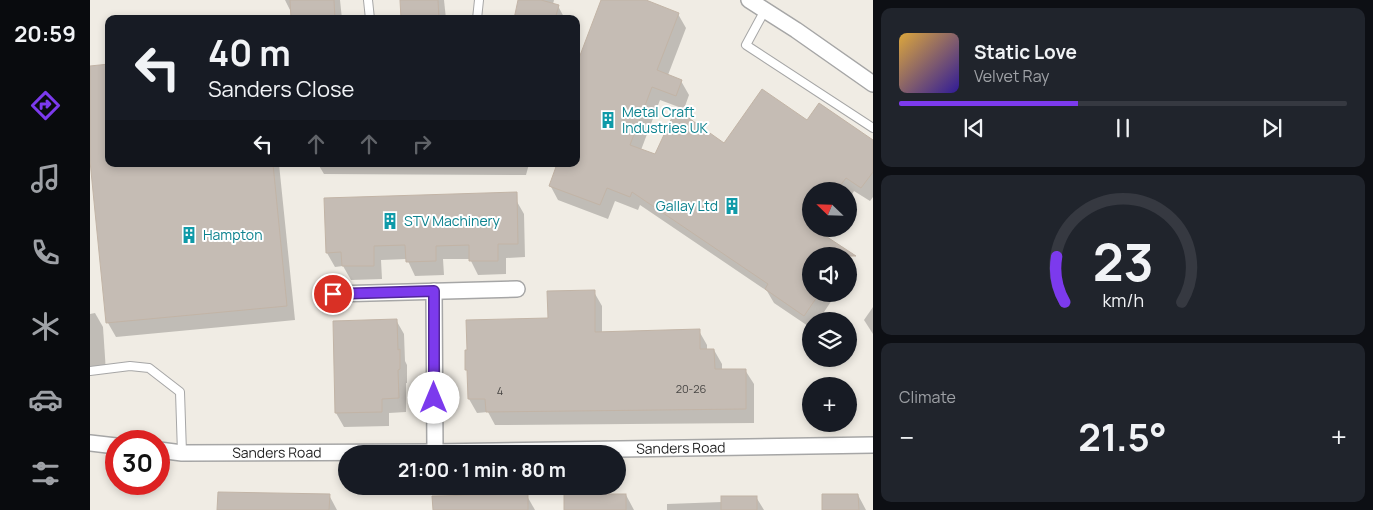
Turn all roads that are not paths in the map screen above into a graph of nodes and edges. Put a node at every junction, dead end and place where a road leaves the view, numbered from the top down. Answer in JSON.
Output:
{"nodes":[{"id":1,"x":368,"y":0,"type":"edge"},
{"id":2,"x":479,"y":0,"type":"edge"},
{"id":3,"x":759,"y":4,"type":"edge"},
{"id":4,"x":370,"y":15,"type":"edge"},
{"id":5,"x":477,"y":15,"type":"edge"},
{"id":6,"x":873,"y":84,"type":"edge"},
{"id":7,"x":873,"y":128,"type":"edge"},
{"id":8,"x":517,"y":289,"type":"dead end"},
{"id":9,"x":434,"y":291,"type":"junction"},
{"id":10,"x":333,"y":294,"type":"dead end"},
{"id":11,"x":90,"y":371,"type":"edge"},
{"id":12,"x":90,"y":443,"type":"edge"},
{"id":13,"x":105,"y":445,"type":"edge"},
{"id":14,"x":435,"y":445,"type":"edge"},
{"id":15,"x":873,"y":445,"type":"edge"},
{"id":16,"x":626,"y":449,"type":"edge"},
{"id":17,"x":170,"y":451,"type":"edge"},
{"id":18,"x":338,"y":452,"type":"edge"},
{"id":19,"x":182,"y":453,"type":"junction"}],
"edges":[{"from":1,"to":4,"type":"lane"},
{"from":2,"to":5,"type":"lane"},
{"from":3,"to":6,"type":"street"},
{"from":3,"to":7,"type":"lane"},
{"from":8,"to":9,"type":"street"},
{"from":9,"to":10,"type":"street"},
{"from":9,"to":14,"type":"street"},
{"from":11,"to":19,"type":"lane"},
{"from":12,"to":13,"type":"street"},
{"from":15,"to":16,"type":"street","name":"Sanders Road"},
{"from":17,"to":19,"type":"street","name":"Sanders Road"},
{"from":18,"to":19,"type":"street","name":"Sanders Road"}]}
